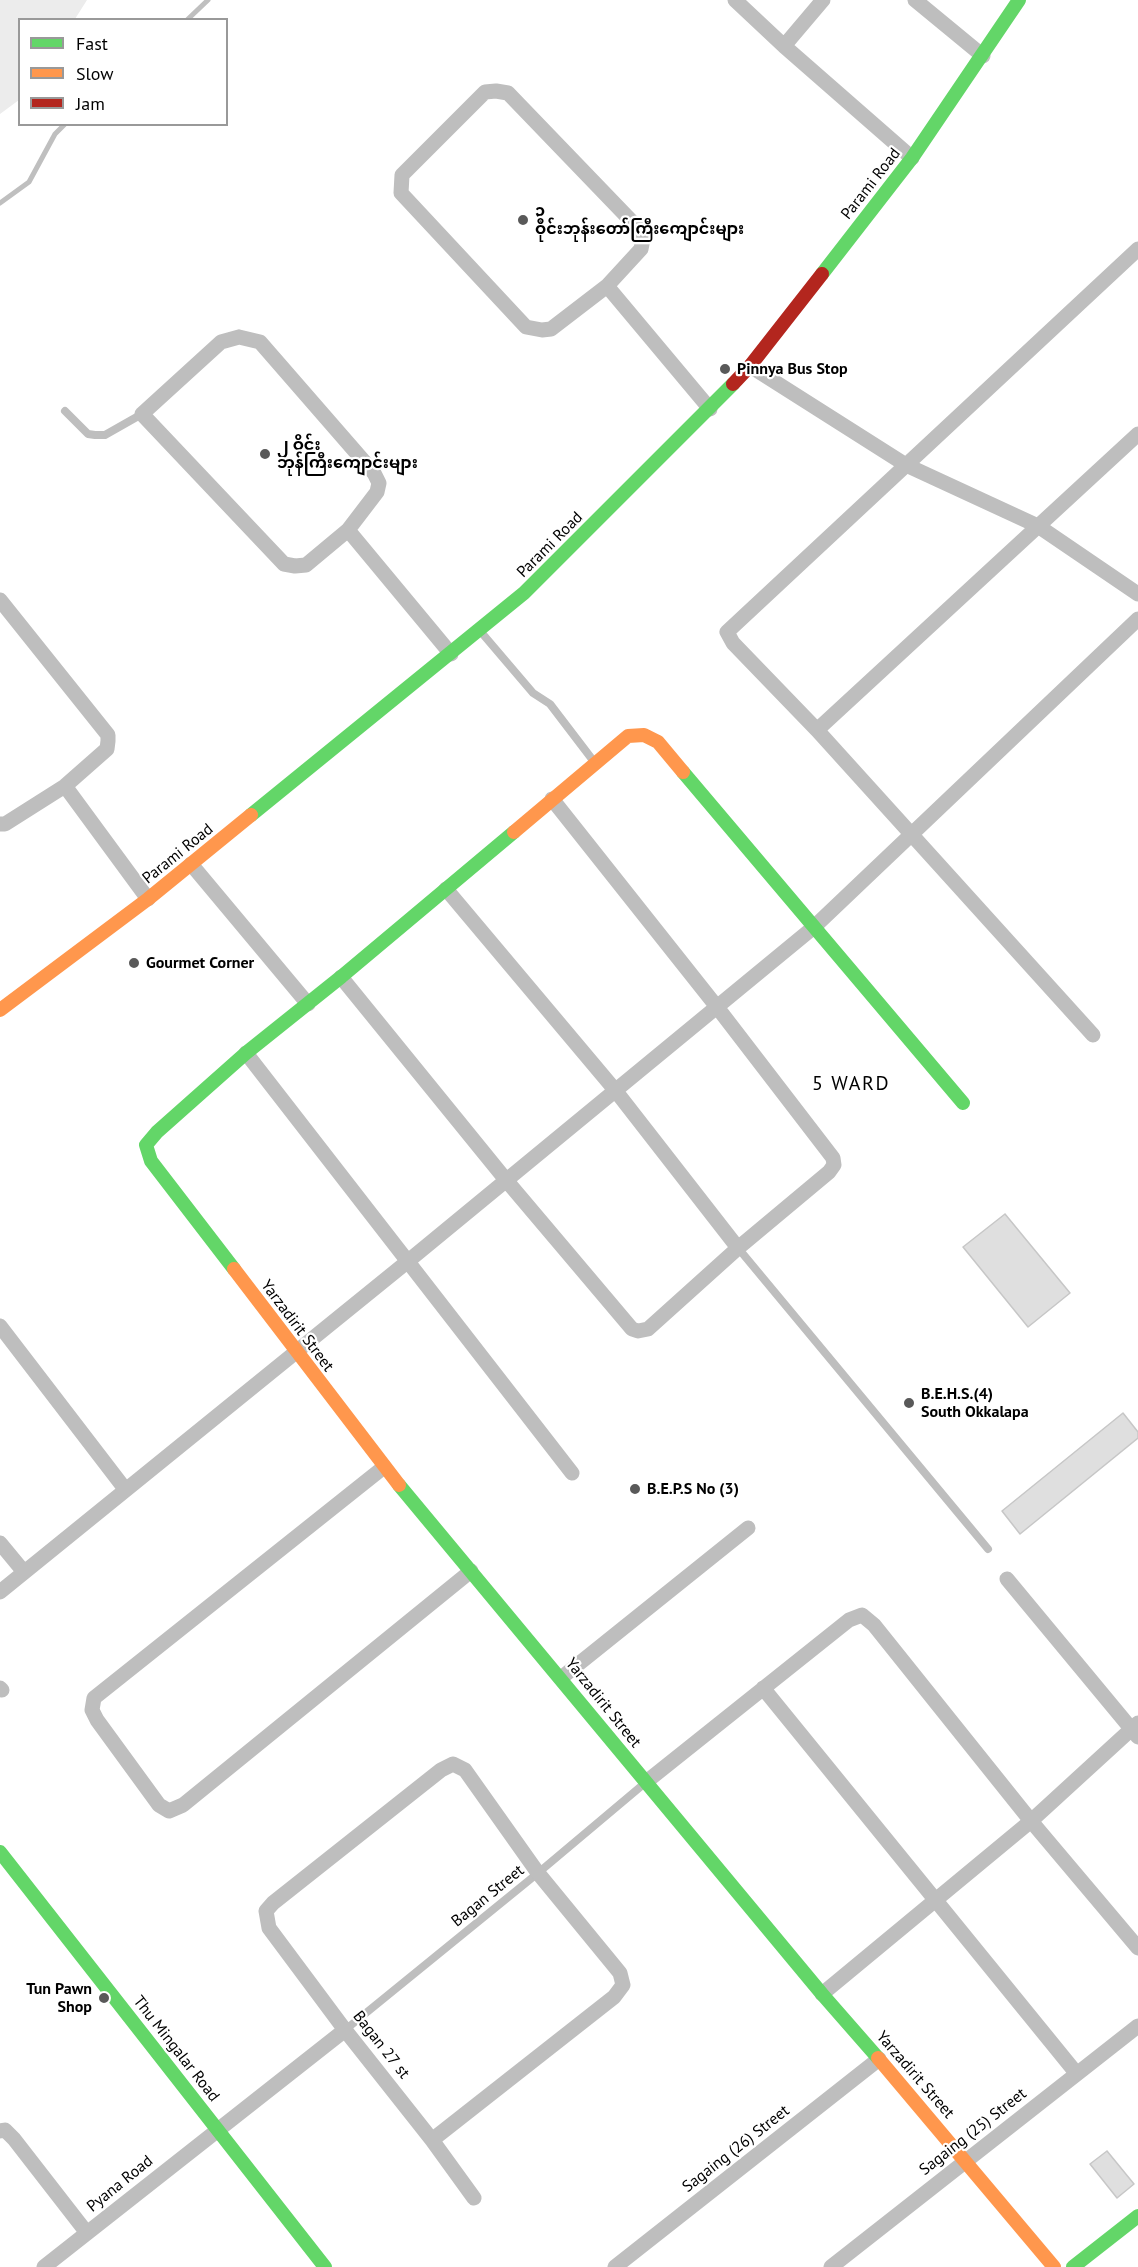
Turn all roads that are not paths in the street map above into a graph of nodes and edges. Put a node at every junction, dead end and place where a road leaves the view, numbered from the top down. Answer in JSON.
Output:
{"nodes":[{"id":1,"x":735,"y":0,"type":"edge"},
{"id":2,"x":823,"y":0,"type":"edge"},
{"id":3,"x":915,"y":0,"type":"edge"},
{"id":4,"x":1019,"y":0,"type":"edge"},
{"id":5,"x":784,"y":46,"type":"junction"},
{"id":6,"x":983,"y":56,"type":"junction"},
{"id":7,"x":912,"y":158,"type":"junction"},
{"id":8,"x":1138,"y":249,"type":"edge"},
{"id":9,"x":607,"y":286,"type":"junction"},
{"id":10,"x":750,"y":366,"type":"junction"},
{"id":11,"x":710,"y":409,"type":"junction"},
{"id":12,"x":65,"y":411,"type":"dead end"},
{"id":13,"x":142,"y":414,"type":"junction"},
{"id":14,"x":1138,"y":434,"type":"edge"},
{"id":15,"x":906,"y":465,"type":"junction"},
{"id":16,"x":1038,"y":526,"type":"junction"},
{"id":17,"x":348,"y":530,"type":"junction"},
{"id":18,"x":1138,"y":594,"type":"edge"},
{"id":19,"x":0,"y":600,"type":"edge"},
{"id":20,"x":1138,"y":619,"type":"edge"},
{"id":21,"x":480,"y":631,"type":"junction"},
{"id":22,"x":451,"y":654,"type":"junction"},
{"id":23,"x":817,"y":730,"type":"junction"},
{"id":24,"x":596,"y":764,"type":"junction"},
{"id":25,"x":65,"y":786,"type":"junction"},
{"id":26,"x":552,"y":799,"type":"junction"},
{"id":27,"x":0,"y":824,"type":"edge"},
{"id":28,"x":912,"y":834,"type":"junction"},
{"id":29,"x":191,"y":864,"type":"junction"},
{"id":30,"x":446,"y":889,"type":"junction"},
{"id":31,"x":148,"y":899,"type":"junction"},
{"id":32,"x":814,"y":927,"type":"junction"},
{"id":33,"x":341,"y":977,"type":"junction"},
{"id":34,"x":309,"y":1004,"type":"junction"},
{"id":35,"x":717,"y":1007,"type":"junction"},
{"id":36,"x":0,"y":1010,"type":"edge"},
{"id":37,"x":1093,"y":1035,"type":"dead end"},
{"id":38,"x":246,"y":1053,"type":"junction"},
{"id":39,"x":615,"y":1090,"type":"junction"},
{"id":40,"x":963,"y":1103,"type":"dead end"},
{"id":41,"x":506,"y":1180,"type":"junction"},
{"id":42,"x":738,"y":1248,"type":"junction"},
{"id":43,"x":407,"y":1262,"type":"junction"},
{"id":44,"x":0,"y":1326,"type":"edge"},
{"id":45,"x":296,"y":1352,"type":"junction"},
{"id":46,"x":384,"y":1467,"type":"junction"},
{"id":47,"x":572,"y":1473,"type":"dead end"},
{"id":48,"x":125,"y":1489,"type":"junction"},
{"id":49,"x":748,"y":1528,"type":"dead end"},
{"id":50,"x":0,"y":1543,"type":"edge"},
{"id":51,"x":988,"y":1549,"type":"dead end"},
{"id":52,"x":471,"y":1571,"type":"junction"},
{"id":53,"x":24,"y":1572,"type":"junction"},
{"id":54,"x":1006,"y":1579,"type":"dead end"},
{"id":55,"x":0,"y":1592,"type":"edge"},
{"id":56,"x":561,"y":1678,"type":"junction"},
{"id":57,"x":763,"y":1688,"type":"junction"},
{"id":58,"x":1136,"y":1730,"type":"edge"},
{"id":59,"x":646,"y":1782,"type":"junction"},
{"id":60,"x":1031,"y":1821,"type":"junction"},
{"id":61,"x":0,"y":1852,"type":"edge"},
{"id":62,"x":538,"y":1873,"type":"junction"},
{"id":63,"x":935,"y":1900,"type":"junction"},
{"id":64,"x":1138,"y":1948,"type":"edge"},
{"id":65,"x":822,"y":1994,"type":"junction"},
{"id":66,"x":1138,"y":2026,"type":"edge"},
{"id":67,"x":345,"y":2030,"type":"junction"},
{"id":68,"x":879,"y":2059,"type":"junction"},
{"id":69,"x":1077,"y":2074,"type":"junction"},
{"id":70,"x":218,"y":2129,"type":"junction"},
{"id":71,"x":0,"y":2131,"type":"edge"},
{"id":72,"x":432,"y":2140,"type":"junction"},
{"id":73,"x":966,"y":2161,"type":"junction"},
{"id":74,"x":474,"y":2198,"type":"dead end"},
{"id":75,"x":1138,"y":2216,"type":"edge"},
{"id":76,"x":87,"y":2233,"type":"junction"},
{"id":77,"x":44,"y":2267,"type":"edge"},
{"id":78,"x":325,"y":2267,"type":"edge"},
{"id":79,"x":615,"y":2267,"type":"edge"},
{"id":80,"x":831,"y":2267,"type":"edge"},
{"id":81,"x":1054,"y":2267,"type":"edge"},
{"id":82,"x":1073,"y":2267,"type":"edge"}],
"edges":[{"from":1,"to":5,"type":"street"},
{"from":2,"to":5,"type":"street"},
{"from":3,"to":6,"type":"street"},
{"from":4,"to":6,"type":"street","name":"Parami Road"},
{"from":5,"to":7,"type":"street"},
{"from":6,"to":7,"type":"street","name":"Parami Road"},
{"from":7,"to":10,"type":"street","name":"Parami Road"},
{"from":8,"to":15,"type":"street"},
{"from":9,"to":9,"type":"street"},
{"from":9,"to":11,"type":"street"},
{"from":10,"to":11,"type":"street","name":"Parami Road"},
{"from":10,"to":15,"type":"street"},
{"from":11,"to":21,"type":"street","name":"Parami Road"},
{"from":12,"to":13,"type":"lane"},
{"from":13,"to":17,"type":"street"},
{"from":13,"to":17,"type":"street"},
{"from":14,"to":16,"type":"street"},
{"from":15,"to":16,"type":"street"},
{"from":15,"to":23,"type":"street"},
{"from":16,"to":18,"type":"street"},
{"from":16,"to":23,"type":"street"},
{"from":17,"to":22,"type":"street"},
{"from":19,"to":25,"type":"street"},
{"from":20,"to":28,"type":"street"},
{"from":21,"to":22,"type":"street","name":"Parami Road"},
{"from":21,"to":24,"type":"lane"},
{"from":22,"to":29,"type":"street","name":"Parami Road"},
{"from":23,"to":28,"type":"street"},
{"from":24,"to":26,"type":"street"},
{"from":24,"to":32,"type":"street"},
{"from":25,"to":27,"type":"street"},
{"from":25,"to":31,"type":"street"},
{"from":26,"to":30,"type":"street"},
{"from":26,"to":35,"type":"street"},
{"from":28,"to":32,"type":"street"},
{"from":28,"to":37,"type":"street"},
{"from":29,"to":31,"type":"street","name":"Parami Road"},
{"from":29,"to":34,"type":"street"},
{"from":30,"to":33,"type":"street"},
{"from":30,"to":39,"type":"street"},
{"from":31,"to":36,"type":"street","name":"Parami Road"},
{"from":32,"to":35,"type":"street"},
{"from":32,"to":40,"type":"street"},
{"from":33,"to":34,"type":"street"},
{"from":33,"to":41,"type":"street"},
{"from":34,"to":38,"type":"street"},
{"from":35,"to":39,"type":"street"},
{"from":35,"to":42,"type":"street"},
{"from":38,"to":43,"type":"street"},
{"from":38,"to":45,"type":"street","name":"Yarzadirit Street"},
{"from":39,"to":41,"type":"street"},
{"from":39,"to":42,"type":"street"},
{"from":41,"to":42,"type":"street"},
{"from":41,"to":43,"type":"street"},
{"from":42,"to":51,"type":"lane"},
{"from":43,"to":45,"type":"street"},
{"from":43,"to":47,"type":"street"},
{"from":44,"to":48,"type":"street"},
{"from":45,"to":46,"type":"street","name":"Yarzadirit Street"},
{"from":45,"to":48,"type":"street"},
{"from":46,"to":52,"type":"street","name":"Yarzadirit Street"},
{"from":46,"to":52,"type":"street"},
{"from":48,"to":53,"type":"street"},
{"from":49,"to":56,"type":"street"},
{"from":50,"to":53,"type":"street"},
{"from":52,"to":56,"type":"street","name":"Yarzadirit Street"},
{"from":53,"to":55,"type":"street"},
{"from":54,"to":58,"type":"street"},
{"from":56,"to":59,"type":"street","name":"Yarzadirit Street"},
{"from":57,"to":59,"type":"street"},
{"from":57,"to":60,"type":"street"},
{"from":57,"to":63,"type":"street"},
{"from":58,"to":60,"type":"street"},
{"from":59,"to":62,"type":"lane","name":"Bagan Street"},
{"from":59,"to":65,"type":"street","name":"Yarzadirit Street"},
{"from":60,"to":63,"type":"street"},
{"from":60,"to":64,"type":"street"},
{"from":61,"to":70,"type":"street","name":"Thu Mingalar Road"},
{"from":62,"to":67,"type":"lane","name":"Bagan Street"},
{"from":62,"to":67,"type":"street","name":"Bagan 27 st"},
{"from":62,"to":72,"type":"street"},
{"from":63,"to":65,"type":"street"},
{"from":63,"to":69,"type":"street"},
{"from":65,"to":68,"type":"street","name":"Yarzadirit Street"},
{"from":66,"to":69,"type":"street","name":"Sagaing (25) Street"},
{"from":67,"to":70,"type":"street","name":"Pyana Road"},
{"from":67,"to":72,"type":"street","name":"Bagan 27 st"},
{"from":68,"to":73,"type":"street","name":"Yarzadirit Street"},
{"from":68,"to":79,"type":"street","name":"Sagaing (26) Street"},
{"from":69,"to":73,"type":"street","name":"Sagaing (25) Street"},
{"from":70,"to":76,"type":"street","name":"Pyana Road"},
{"from":70,"to":78,"type":"street","name":"Thu Mingalar Road"},
{"from":71,"to":76,"type":"street"},
{"from":72,"to":74,"type":"street","name":"Bagan 27 st"},
{"from":73,"to":80,"type":"street","name":"Sagaing (25) Street"},
{"from":73,"to":81,"type":"street","name":"Yarzadirit Street"},
{"from":75,"to":82,"type":"street"},
{"from":76,"to":77,"type":"street","name":"Pyana Road"}]}
